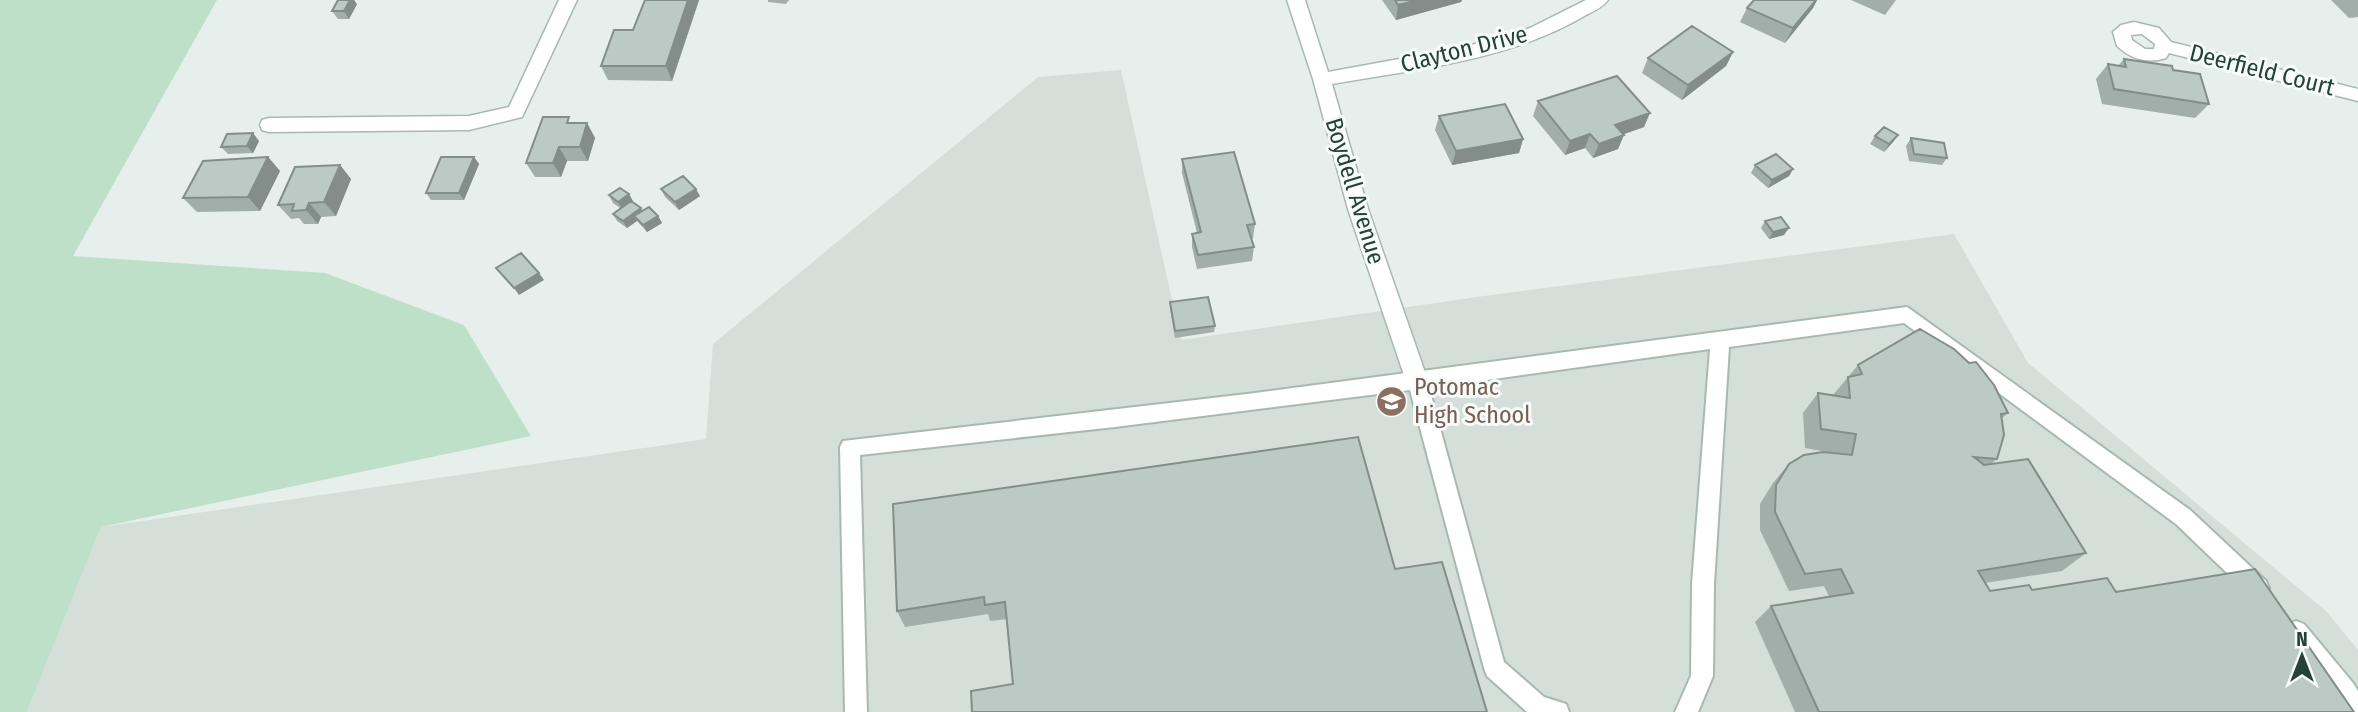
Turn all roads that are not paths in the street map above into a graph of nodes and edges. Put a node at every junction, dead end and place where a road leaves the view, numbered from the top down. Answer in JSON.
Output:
{"nodes":[{"id":1,"x":568,"y":0,"type":"edge"},
{"id":2,"x":1296,"y":0,"type":"edge"},
{"id":3,"x":1599,"y":0,"type":"edge"},
{"id":4,"x":2165,"y":46,"type":"dead end"},
{"id":5,"x":1322,"y":79,"type":"junction"},
{"id":6,"x":2358,"y":94,"type":"edge"},
{"id":7,"x":269,"y":125,"type":"dead end"},
{"id":8,"x":1720,"y":340,"type":"junction"},
{"id":9,"x":1417,"y":381,"type":"junction"},
{"id":10,"x":2269,"y":598,"type":"edge"},
{"id":11,"x":2286,"y":619,"type":"edge"},
{"id":12,"x":856,"y":712,"type":"edge"},
{"id":13,"x":1558,"y":712,"type":"edge"},
{"id":14,"x":1686,"y":712,"type":"edge"},
{"id":15,"x":2358,"y":712,"type":"edge"}],
"edges":[{"from":1,"to":7,"type":"street"},
{"from":2,"to":5,"type":"street","name":"Boydell Avenue"},
{"from":3,"to":5,"type":"street","name":"Clayton Drive"},
{"from":4,"to":6,"type":"street","name":"Deerfield Court"},
{"from":5,"to":9,"type":"street","name":"Boydell Avenue"},
{"from":8,"to":9,"type":"lane"},
{"from":8,"to":10,"type":"lane"},
{"from":8,"to":14,"type":"lane"},
{"from":9,"to":12,"type":"lane"},
{"from":9,"to":13,"type":"lane"},
{"from":11,"to":15,"type":"lane"}]}
